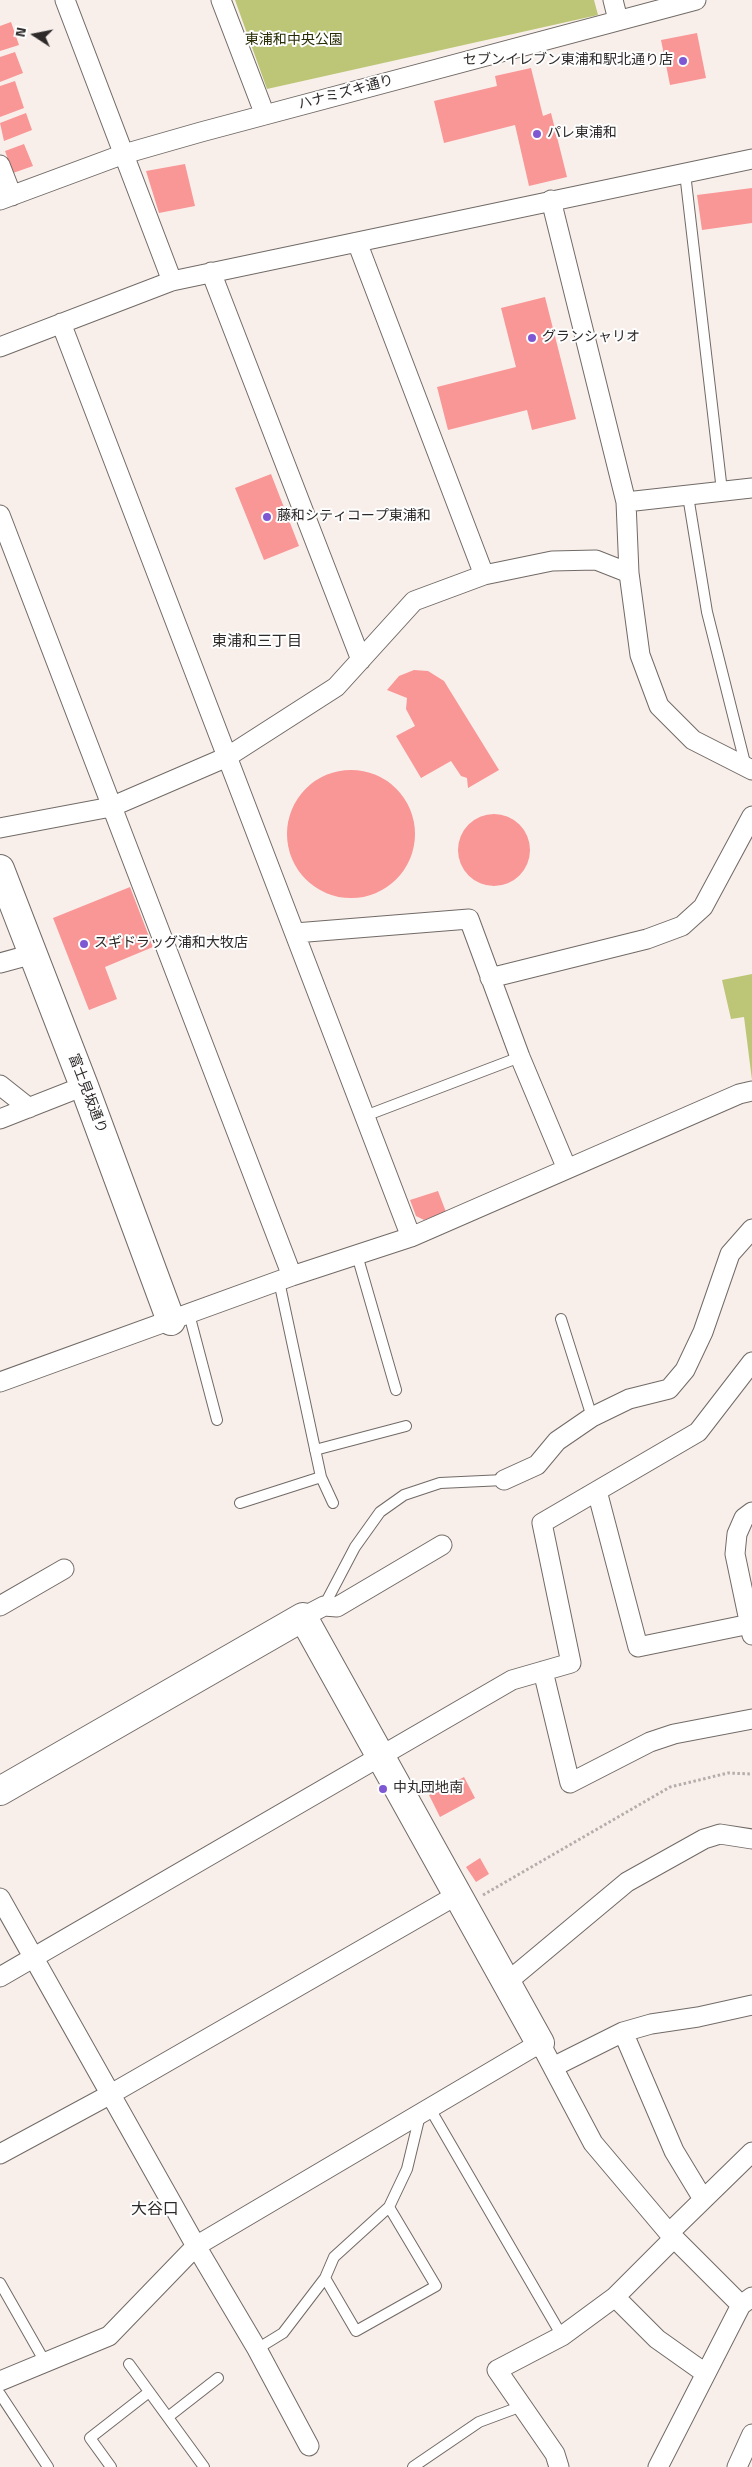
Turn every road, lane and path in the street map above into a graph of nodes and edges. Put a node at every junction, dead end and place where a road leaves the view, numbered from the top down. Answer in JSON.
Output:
{"nodes":[{"id":1,"x":66,"y":0,"type":"edge"},
{"id":2,"x":221,"y":0,"type":"edge"},
{"id":3,"x":612,"y":0,"type":"edge"},
{"id":4,"x":696,"y":0,"type":"edge"},
{"id":5,"x":618,"y":20,"type":"junction"},
{"id":6,"x":265,"y":115,"type":"junction"},
{"id":7,"x":124,"y":154,"type":"junction"},
{"id":8,"x":752,"y":159,"type":"edge"},
{"id":9,"x":0,"y":165,"type":"edge"},
{"id":10,"x":685,"y":173,"type":"junction"},
{"id":11,"x":6,"y":198,"type":"edge"},
{"id":12,"x":551,"y":200,"type":"junction"},
{"id":13,"x":357,"y":242,"type":"junction"},
{"id":14,"x":211,"y":272,"type":"junction"},
{"id":15,"x":172,"y":281,"type":"junction"},
{"id":16,"x":61,"y":323,"type":"junction"},
{"id":17,"x":0,"y":347,"type":"edge"},
{"id":18,"x":752,"y":488,"type":"edge"},
{"id":19,"x":722,"y":490,"type":"junction"},
{"id":20,"x":688,"y":496,"type":"junction"},
{"id":21,"x":626,"y":502,"type":"junction"},
{"id":22,"x":0,"y":515,"type":"edge"},
{"id":23,"x":629,"y":573,"type":"junction"},
{"id":24,"x":484,"y":575,"type":"junction"},
{"id":25,"x":361,"y":660,"type":"junction"},
{"id":26,"x":227,"y":757,"type":"junction"},
{"id":27,"x":749,"y":769,"type":"edge"},
{"id":28,"x":111,"y":807,"type":"junction"},
{"id":29,"x":752,"y":816,"type":"edge"},
{"id":30,"x":0,"y":828,"type":"edge"},
{"id":31,"x":0,"y":869,"type":"edge"},
{"id":32,"x":294,"y":933,"type":"junction"},
{"id":33,"x":33,"y":954,"type":"junction"},
{"id":34,"x":0,"y":963,"type":"edge"},
{"id":35,"x":490,"y":978,"type":"junction"},
{"id":36,"x":520,"y":1057,"type":"junction"},
{"id":37,"x":0,"y":1085,"type":"edge"},
{"id":38,"x":84,"y":1086,"type":"junction"},
{"id":39,"x":752,"y":1091,"type":"edge"},
{"id":40,"x":29,"y":1108,"type":"junction"},
{"id":41,"x":365,"y":1116,"type":"junction"},
{"id":42,"x":0,"y":1120,"type":"edge"},
{"id":43,"x":567,"y":1169,"type":"junction"},
{"id":44,"x":752,"y":1229,"type":"edge"},
{"id":45,"x":411,"y":1237,"type":"junction"},
{"id":46,"x":357,"y":1255,"type":"junction"},
{"id":47,"x":286,"y":1279,"type":"junction"},
{"id":48,"x":180,"y":1317,"type":"junction"},
{"id":49,"x":561,"y":1319,"type":"dead end"},
{"id":50,"x":752,"y":1362,"type":"edge"},
{"id":51,"x":0,"y":1382,"type":"edge"},
{"id":52,"x":396,"y":1390,"type":"dead end"},
{"id":53,"x":592,"y":1417,"type":"junction"},
{"id":54,"x":217,"y":1420,"type":"dead end"},
{"id":55,"x":406,"y":1426,"type":"dead end"},
{"id":56,"x":315,"y":1450,"type":"junction"},
{"id":57,"x":321,"y":1477,"type":"junction"},
{"id":58,"x":504,"y":1480,"type":"joint"},
{"id":59,"x":597,"y":1491,"type":"junction"},
{"id":60,"x":240,"y":1502,"type":"dead end"},
{"id":61,"x":333,"y":1503,"type":"dead end"},
{"id":62,"x":752,"y":1512,"type":"edge"},
{"id":63,"x":442,"y":1545,"type":"dead end"},
{"id":64,"x":64,"y":1569,"type":"dead end"},
{"id":65,"x":0,"y":1606,"type":"edge"},
{"id":66,"x":314,"y":1612,"type":"junction"},
{"id":67,"x":751,"y":1629,"type":"edge"},
{"id":68,"x":543,"y":1671,"type":"junction"},
{"id":69,"x":752,"y":1719,"type":"edge"},
{"id":70,"x":380,"y":1756,"type":"junction"},
{"id":71,"x":752,"y":1774,"type":"edge"},
{"id":72,"x":0,"y":1791,"type":"edge"},
{"id":73,"x":752,"y":1839,"type":"edge"},
{"id":74,"x":0,"y":1898,"type":"edge"},
{"id":75,"x":460,"y":1901,"type":"junction"},
{"id":76,"x":34,"y":1958,"type":"junction"},
{"id":77,"x":0,"y":1977,"type":"edge"},
{"id":78,"x":506,"y":1983,"type":"junction"},
{"id":79,"x":752,"y":2005,"type":"edge"},
{"id":80,"x":623,"y":2032,"type":"junction"},
{"id":81,"x":540,"y":2043,"type":"junction"},
{"id":82,"x":553,"y":2067,"type":"junction"},
{"id":83,"x":110,"y":2094,"type":"junction"},
{"id":84,"x":425,"y":2109,"type":"junction"},
{"id":85,"x":752,"y":2152,"type":"edge"},
{"id":86,"x":0,"y":2154,"type":"edge"},
{"id":87,"x":703,"y":2199,"type":"junction"},
{"id":88,"x":389,"y":2206,"type":"junction"},
{"id":89,"x":672,"y":2236,"type":"junction"},
{"id":90,"x":196,"y":2246,"type":"junction"},
{"id":91,"x":325,"y":2278,"type":"junction"},
{"id":92,"x":0,"y":2283,"type":"edge"},
{"id":93,"x":615,"y":2297,"type":"junction"},
{"id":94,"x":747,"y":2301,"type":"edge"},
{"id":95,"x":562,"y":2336,"type":"junction"},
{"id":96,"x":257,"y":2349,"type":"junction"},
{"id":97,"x":45,"y":2362,"type":"junction"},
{"id":98,"x":129,"y":2364,"type":"dead end"},
{"id":99,"x":706,"y":2373,"type":"junction"},
{"id":100,"x":218,"y":2378,"type":"dead end"},
{"id":101,"x":0,"y":2381,"type":"edge"},
{"id":102,"x":149,"y":2392,"type":"junction"},
{"id":103,"x":0,"y":2394,"type":"edge"},
{"id":104,"x":522,"y":2406,"type":"junction"},
{"id":105,"x":168,"y":2417,"type":"junction"},
{"id":106,"x":752,"y":2434,"type":"edge"},
{"id":107,"x":309,"y":2446,"type":"dead end"},
{"id":108,"x":48,"y":2467,"type":"edge"},
{"id":109,"x":111,"y":2467,"type":"edge"},
{"id":110,"x":204,"y":2467,"type":"edge"},
{"id":111,"x":413,"y":2467,"type":"edge"},
{"id":112,"x":559,"y":2467,"type":"edge"},
{"id":113,"x":658,"y":2467,"type":"edge"},
{"id":114,"x":737,"y":2467,"type":"edge"}],
"edges":[{"from":1,"to":7,"type":"street"},
{"from":2,"to":6,"type":"street"},
{"from":3,"to":5,"type":"street"},
{"from":4,"to":5,"type":"street","name":"ハナミズキ通り"},
{"from":5,"to":6,"type":"street","name":"ハナミズキ通り"},
{"from":6,"to":7,"type":"street","name":"ハナミズキ通り"},
{"from":7,"to":11,"type":"street","name":"ハナミズキ通り"},
{"from":7,"to":15,"type":"street"},
{"from":8,"to":10,"type":"street"},
{"from":9,"to":11,"type":"street"},
{"from":10,"to":12,"type":"street"},
{"from":10,"to":19,"type":"lane"},
{"from":12,"to":13,"type":"street"},
{"from":12,"to":21,"type":"street"},
{"from":13,"to":14,"type":"street"},
{"from":13,"to":24,"type":"street"},
{"from":14,"to":15,"type":"street"},
{"from":14,"to":25,"type":"street"},
{"from":15,"to":16,"type":"street"},
{"from":16,"to":17,"type":"street"},
{"from":16,"to":26,"type":"street"},
{"from":18,"to":19,"type":"street"},
{"from":19,"to":20,"type":"street"},
{"from":20,"to":21,"type":"street"},
{"from":20,"to":27,"type":"lane"},
{"from":21,"to":23,"type":"street"},
{"from":22,"to":28,"type":"street"},
{"from":23,"to":24,"type":"street"},
{"from":23,"to":27,"type":"street"},
{"from":24,"to":25,"type":"street"},
{"from":25,"to":26,"type":"street"},
{"from":26,"to":28,"type":"street"},
{"from":26,"to":32,"type":"street"},
{"from":28,"to":30,"type":"street"},
{"from":28,"to":47,"type":"street"},
{"from":29,"to":35,"type":"street"},
{"from":31,"to":33,"type":"street","name":"富士見坂通り"},
{"from":32,"to":35,"type":"street"},
{"from":32,"to":41,"type":"street"},
{"from":33,"to":34,"type":"street"},
{"from":33,"to":38,"type":"street","name":"富士見坂通り"},
{"from":35,"to":36,"type":"street"},
{"from":36,"to":41,"type":"lane"},
{"from":36,"to":43,"type":"street"},
{"from":37,"to":40,"type":"street"},
{"from":38,"to":40,"type":"street"},
{"from":38,"to":48,"type":"street","name":"富士見坂通り"},
{"from":39,"to":43,"type":"street"},
{"from":40,"to":42,"type":"street"},
{"from":41,"to":45,"type":"street"},
{"from":43,"to":45,"type":"street"},
{"from":44,"to":53,"type":"street"},
{"from":45,"to":46,"type":"street"},
{"from":46,"to":47,"type":"street"},
{"from":46,"to":52,"type":"lane"},
{"from":47,"to":48,"type":"street"},
{"from":47,"to":56,"type":"lane"},
{"from":48,"to":51,"type":"street"},
{"from":48,"to":54,"type":"lane"},
{"from":49,"to":53,"type":"lane"},
{"from":50,"to":59,"type":"street"},
{"from":53,"to":58,"type":"street"},
{"from":55,"to":56,"type":"lane"},
{"from":56,"to":57,"type":"lane"},
{"from":57,"to":60,"type":"lane"},
{"from":57,"to":61,"type":"lane"},
{"from":58,"to":66,"type":"lane"},
{"from":59,"to":67,"type":"street"},
{"from":59,"to":68,"type":"street"},
{"from":62,"to":67,"type":"street"},
{"from":63,"to":66,"type":"street"},
{"from":64,"to":65,"type":"street"},
{"from":66,"to":70,"type":"street"},
{"from":66,"to":72,"type":"street"},
{"from":68,"to":69,"type":"street"},
{"from":68,"to":70,"type":"street"},
{"from":70,"to":75,"type":"street"},
{"from":70,"to":76,"type":"street"},
{"from":71,"to":75,"type":"path"},
{"from":73,"to":78,"type":"street"},
{"from":74,"to":76,"type":"street"},
{"from":75,"to":78,"type":"street"},
{"from":75,"to":83,"type":"street"},
{"from":76,"to":77,"type":"street"},
{"from":76,"to":83,"type":"street"},
{"from":78,"to":81,"type":"street"},
{"from":79,"to":80,"type":"street"},
{"from":80,"to":82,"type":"street"},
{"from":80,"to":87,"type":"street"},
{"from":81,"to":82,"type":"street"},
{"from":81,"to":84,"type":"street"},
{"from":82,"to":89,"type":"street"},
{"from":83,"to":86,"type":"street"},
{"from":83,"to":90,"type":"street"},
{"from":84,"to":88,"type":"lane"},
{"from":84,"to":90,"type":"street"},
{"from":84,"to":95,"type":"lane"},
{"from":85,"to":87,"type":"street"},
{"from":87,"to":89,"type":"street"},
{"from":88,"to":91,"type":"lane"},
{"from":88,"to":91,"type":"lane"},
{"from":89,"to":93,"type":"street"},
{"from":89,"to":94,"type":"street"},
{"from":90,"to":96,"type":"street"},
{"from":90,"to":97,"type":"street"},
{"from":91,"to":96,"type":"lane"},
{"from":92,"to":97,"type":"lane"},
{"from":93,"to":95,"type":"street"},
{"from":93,"to":99,"type":"street"},
{"from":94,"to":99,"type":"street"},
{"from":95,"to":104,"type":"street"},
{"from":96,"to":107,"type":"street"},
{"from":97,"to":101,"type":"street"},
{"from":98,"to":102,"type":"lane"},
{"from":99,"to":113,"type":"street"},
{"from":100,"to":105,"type":"lane"},
{"from":102,"to":105,"type":"lane"},
{"from":102,"to":109,"type":"lane"},
{"from":103,"to":108,"type":"lane"},
{"from":104,"to":111,"type":"lane"},
{"from":104,"to":112,"type":"street"},
{"from":105,"to":110,"type":"lane"},
{"from":106,"to":114,"type":"street"}]}
